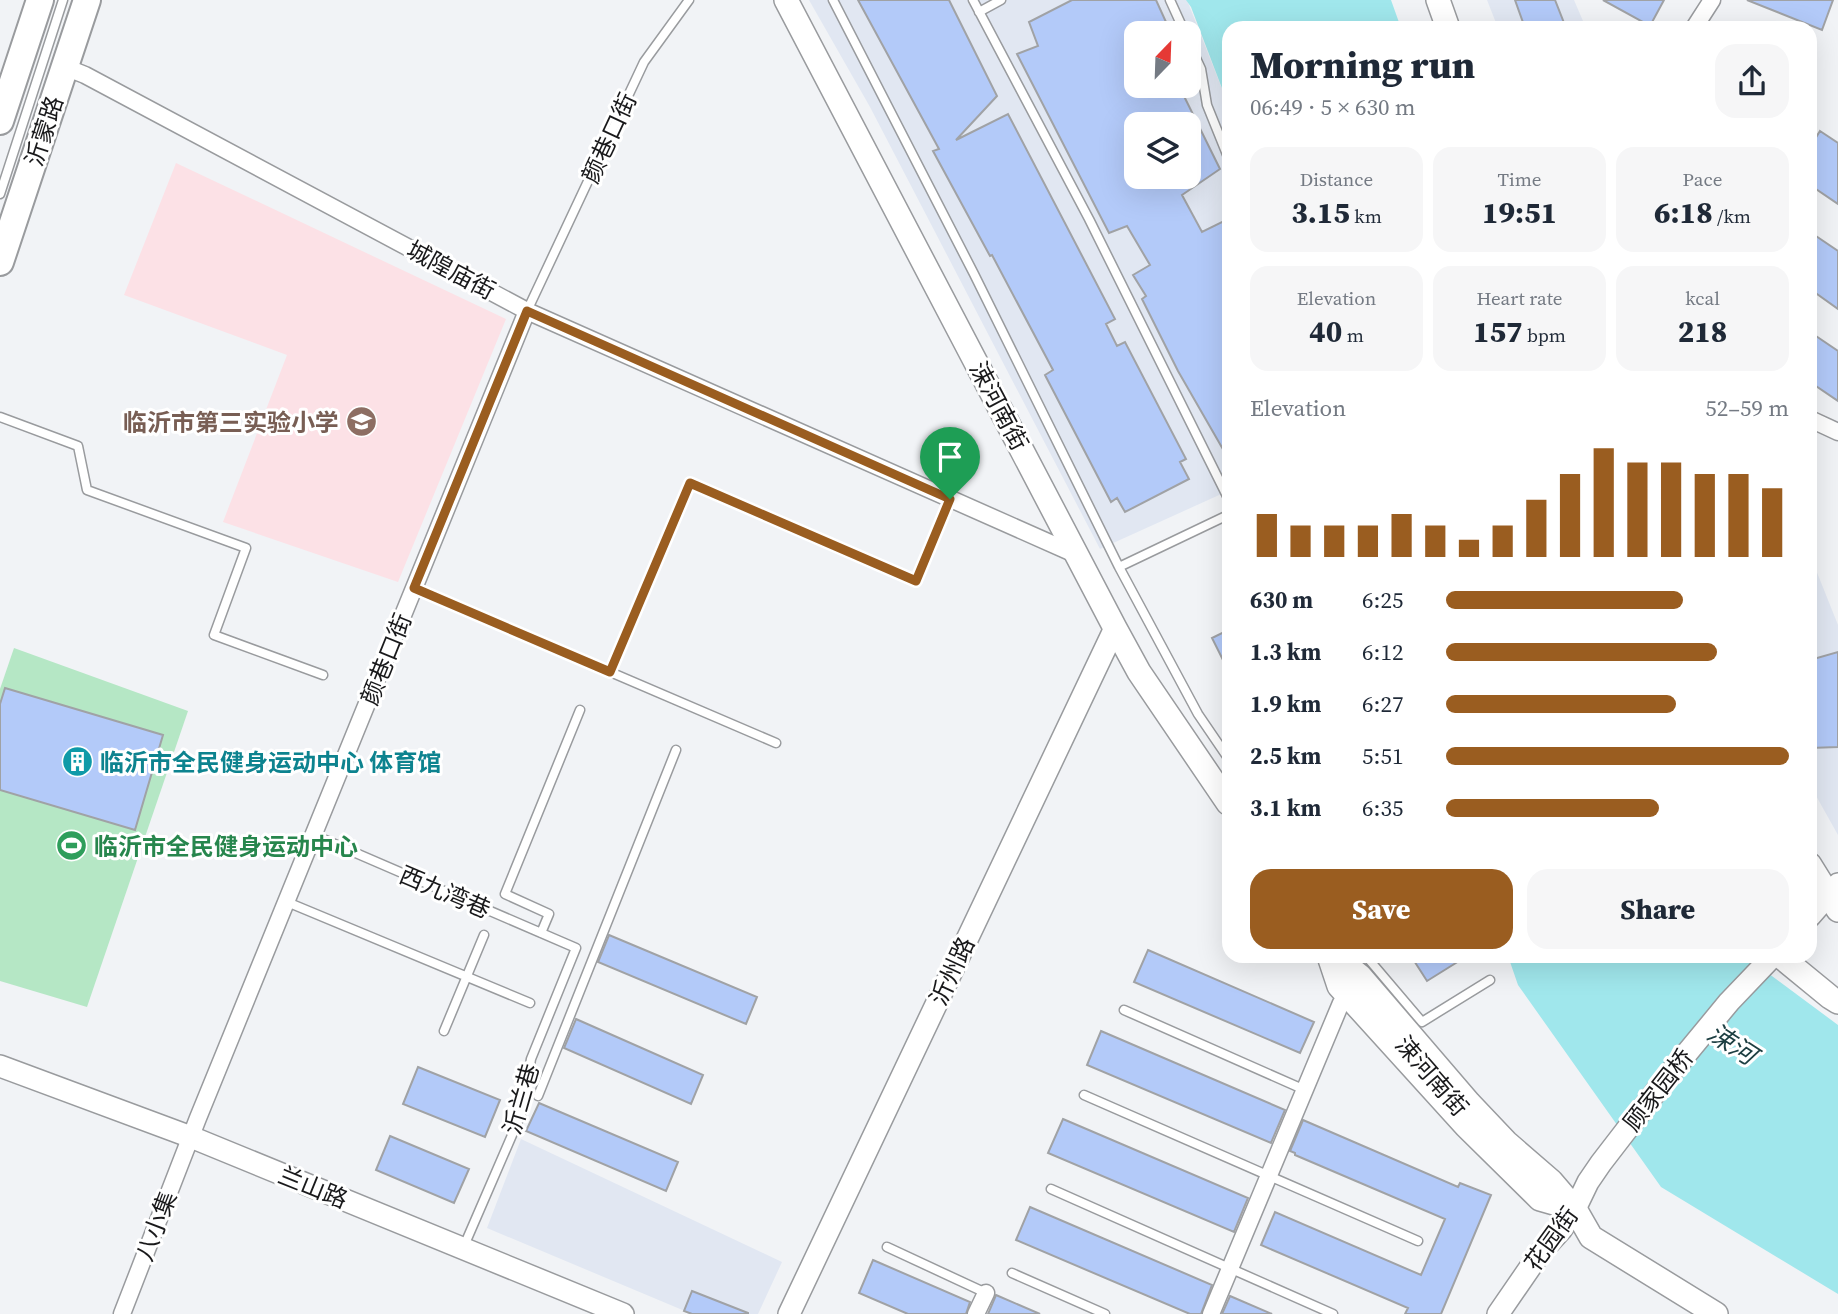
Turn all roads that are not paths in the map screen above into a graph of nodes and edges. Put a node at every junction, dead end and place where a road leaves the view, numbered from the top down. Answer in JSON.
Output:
{"nodes":[{"id":1,"x":40,"y":0,"type":"edge"},
{"id":2,"x":64,"y":0,"type":"edge"},
{"id":3,"x":87,"y":0,"type":"edge"},
{"id":4,"x":689,"y":0,"type":"edge"},
{"id":5,"x":786,"y":0,"type":"edge"},
{"id":6,"x":833,"y":0,"type":"edge"},
{"id":7,"x":973,"y":0,"type":"edge"},
{"id":8,"x":1001,"y":0,"type":"edge"},
{"id":9,"x":1170,"y":0,"type":"edge"},
{"id":10,"x":1438,"y":0,"type":"edge"},
{"id":11,"x":1712,"y":0,"type":"edge"},
{"id":12,"x":979,"y":12,"type":"junction"},
{"id":13,"x":1180,"y":21,"type":"edge"},
{"id":14,"x":1446,"y":21,"type":"edge"},
{"id":15,"x":1698,"y":21,"type":"edge"},
{"id":16,"x":65,"y":67,"type":"junction"},
{"id":17,"x":1201,"y":69,"type":"edge"},
{"id":18,"x":0,"y":121,"type":"edge"},
{"id":19,"x":1222,"y":142,"type":"edge"},
{"id":20,"x":0,"y":194,"type":"edge"},
{"id":21,"x":0,"y":262,"type":"edge"},
{"id":22,"x":527,"y":311,"type":"junction"},
{"id":23,"x":0,"y":417,"type":"edge"},
{"id":24,"x":1817,"y":422,"type":"edge"},
{"id":25,"x":1838,"y":432,"type":"edge"},
{"id":26,"x":1222,"y":486,"type":"edge"},
{"id":27,"x":950,"y":499,"type":"junction"},
{"id":28,"x":1222,"y":518,"type":"edge"},
{"id":29,"x":1077,"y":555,"type":"junction"},
{"id":30,"x":1119,"y":567,"type":"junction"},
{"id":31,"x":414,"y":588,"type":"junction"},
{"id":32,"x":1115,"y":628,"type":"junction"},
{"id":33,"x":610,"y":672,"type":"junction"},
{"id":34,"x":323,"y":675,"type":"dead end"},
{"id":35,"x":580,"y":710,"type":"dead end"},
{"id":36,"x":776,"y":743,"type":"dead end"},
{"id":37,"x":1222,"y":749,"type":"edge"},
{"id":38,"x":676,"y":750,"type":"dead end"},
{"id":39,"x":1222,"y":794,"type":"edge"},
{"id":40,"x":314,"y":835,"type":"junction"},
{"id":41,"x":1817,"y":873,"type":"edge"},
{"id":42,"x":1834,"y":896,"type":"edge"},
{"id":43,"x":286,"y":902,"type":"junction"},
{"id":44,"x":1817,"y":910,"type":"edge"},
{"id":45,"x":541,"y":933,"type":"junction"},
{"id":46,"x":484,"y":935,"type":"dead end"},
{"id":47,"x":576,"y":948,"type":"joint"},
{"id":48,"x":1338,"y":963,"type":"edge"},
{"id":49,"x":1342,"y":963,"type":"edge"},
{"id":50,"x":1372,"y":963,"type":"edge"},
{"id":51,"x":1766,"y":963,"type":"edge"},
{"id":52,"x":1788,"y":963,"type":"edge"},
{"id":53,"x":566,"y":974,"type":"junction"},
{"id":54,"x":467,"y":977,"type":"junction"},
{"id":55,"x":1490,"y":980,"type":"dead end"},
{"id":56,"x":582,"y":982,"type":"junction"},
{"id":57,"x":1838,"y":1002,"type":"edge"},
{"id":58,"x":530,"y":1003,"type":"dead end"},
{"id":59,"x":1341,"y":1003,"type":"dead end"},
{"id":60,"x":1124,"y":1010,"type":"dead end"},
{"id":61,"x":444,"y":1031,"type":"dead end"},
{"id":62,"x":0,"y":1066,"type":"edge"},
{"id":63,"x":1305,"y":1090,"type":"junction"},
{"id":64,"x":1084,"y":1094,"type":"dead end"},
{"id":65,"x":538,"y":1096,"type":"dead end"},
{"id":66,"x":191,"y":1138,"type":"junction"},
{"id":67,"x":1601,"y":1163,"type":"joint"},
{"id":68,"x":1269,"y":1175,"type":"junction"},
{"id":69,"x":1540,"y":1187,"type":"dead end"},
{"id":70,"x":1051,"y":1189,"type":"dead end"},
{"id":71,"x":1575,"y":1209,"type":"junction"},
{"id":72,"x":1602,"y":1232,"type":"dead end"},
{"id":73,"x":1418,"y":1241,"type":"dead end"},
{"id":74,"x":887,"y":1247,"type":"dead end"},
{"id":75,"x":463,"y":1249,"type":"junction"},
{"id":76,"x":1230,"y":1268,"type":"junction"},
{"id":77,"x":1012,"y":1273,"type":"dead end"},
{"id":78,"x":986,"y":1293,"type":"joint"},
{"id":79,"x":122,"y":1314,"type":"edge"},
{"id":80,"x":623,"y":1314,"type":"edge"},
{"id":81,"x":789,"y":1314,"type":"edge"},
{"id":82,"x":976,"y":1314,"type":"edge"},
{"id":83,"x":1105,"y":1314,"type":"edge"},
{"id":84,"x":1210,"y":1314,"type":"edge"},
{"id":85,"x":1333,"y":1314,"type":"edge"},
{"id":86,"x":1498,"y":1314,"type":"edge"},
{"id":87,"x":1716,"y":1314,"type":"edge"},
{"id":88,"x":1735,"y":1314,"type":"edge"}],
"edges":[{"from":1,"to":18,"type":"main road","name":"沂蒙路"},
{"from":2,"to":20,"type":"lane"},
{"from":3,"to":16,"type":"main road","name":"沂蒙路"},
{"from":4,"to":22,"type":"lane","name":"颜巷口街"},
{"from":5,"to":29,"type":"main road","name":"涑河南街"},
{"from":6,"to":30,"type":"lane"},
{"from":7,"to":12,"type":"lane"},
{"from":8,"to":12,"type":"lane"},
{"from":9,"to":13,"type":"lane"},
{"from":10,"to":14,"type":"main road"},
{"from":11,"to":15,"type":"street"},
{"from":12,"to":26,"type":"lane"},
{"from":16,"to":21,"type":"main road","name":"沂蒙路"},
{"from":16,"to":22,"type":"street","name":"城隍庙街"},
{"from":17,"to":19,"type":"lane"},
{"from":22,"to":27,"type":"street","name":"城隍庙街"},
{"from":22,"to":31,"type":"street","name":"颜巷口街"},
{"from":23,"to":34,"type":"lane"},
{"from":24,"to":25,"type":"street"},
{"from":27,"to":29,"type":"street","name":"城隍庙街"},
{"from":27,"to":33,"type":"lane"},
{"from":28,"to":30,"type":"lane"},
{"from":29,"to":32,"type":"main road","name":"涑河南街"},
{"from":30,"to":37,"type":"lane"},
{"from":31,"to":33,"type":"lane"},
{"from":31,"to":40,"type":"street","name":"颜巷口街"},
{"from":32,"to":39,"type":"main road","name":"涑河南街"},
{"from":32,"to":81,"type":"street","name":"沂州路"},
{"from":33,"to":36,"type":"lane"},
{"from":35,"to":45,"type":"lane"},
{"from":38,"to":56,"type":"lane"},
{"from":40,"to":43,"type":"street","name":"颜巷口街"},
{"from":40,"to":45,"type":"lane","name":"西九湾巷"},
{"from":41,"to":42,"type":"main road"},
{"from":42,"to":44,"type":"street"},
{"from":43,"to":54,"type":"lane"},
{"from":43,"to":66,"type":"street","name":"颜巷口街"},
{"from":45,"to":47,"type":"lane","name":"西九湾巷"},
{"from":46,"to":54,"type":"lane"},
{"from":47,"to":53,"type":"lane","name":"沂兰巷"},
{"from":48,"to":69,"type":"main road","name":"涑河南街"},
{"from":49,"to":71,"type":"main road"},
{"from":50,"to":55,"type":"lane"},
{"from":51,"to":67,"type":"street","name":"顾家园桥"},
{"from":52,"to":57,"type":"main road"},
{"from":53,"to":56,"type":"lane"},
{"from":53,"to":75,"type":"lane","name":"沂兰巷"},
{"from":54,"to":58,"type":"lane"},
{"from":54,"to":61,"type":"lane"},
{"from":56,"to":65,"type":"lane"},
{"from":59,"to":63,"type":"street"},
{"from":60,"to":63,"type":"lane"},
{"from":62,"to":66,"type":"street","name":"兰山路"},
{"from":63,"to":68,"type":"street"},
{"from":64,"to":68,"type":"lane"},
{"from":66,"to":75,"type":"street","name":"兰山路"},
{"from":66,"to":79,"type":"street","name":"八小集"},
{"from":67,"to":71,"type":"street","name":"花园街"},
{"from":68,"to":73,"type":"lane"},
{"from":68,"to":76,"type":"street"},
{"from":70,"to":76,"type":"lane"},
{"from":71,"to":86,"type":"street","name":"花园街"},
{"from":71,"to":87,"type":"main road"},
{"from":72,"to":88,"type":"main road"},
{"from":74,"to":78,"type":"lane"},
{"from":75,"to":80,"type":"street","name":"兰山路"},
{"from":76,"to":84,"type":"street"},
{"from":76,"to":85,"type":"lane"},
{"from":77,"to":83,"type":"lane"},
{"from":78,"to":82,"type":"street"}]}
